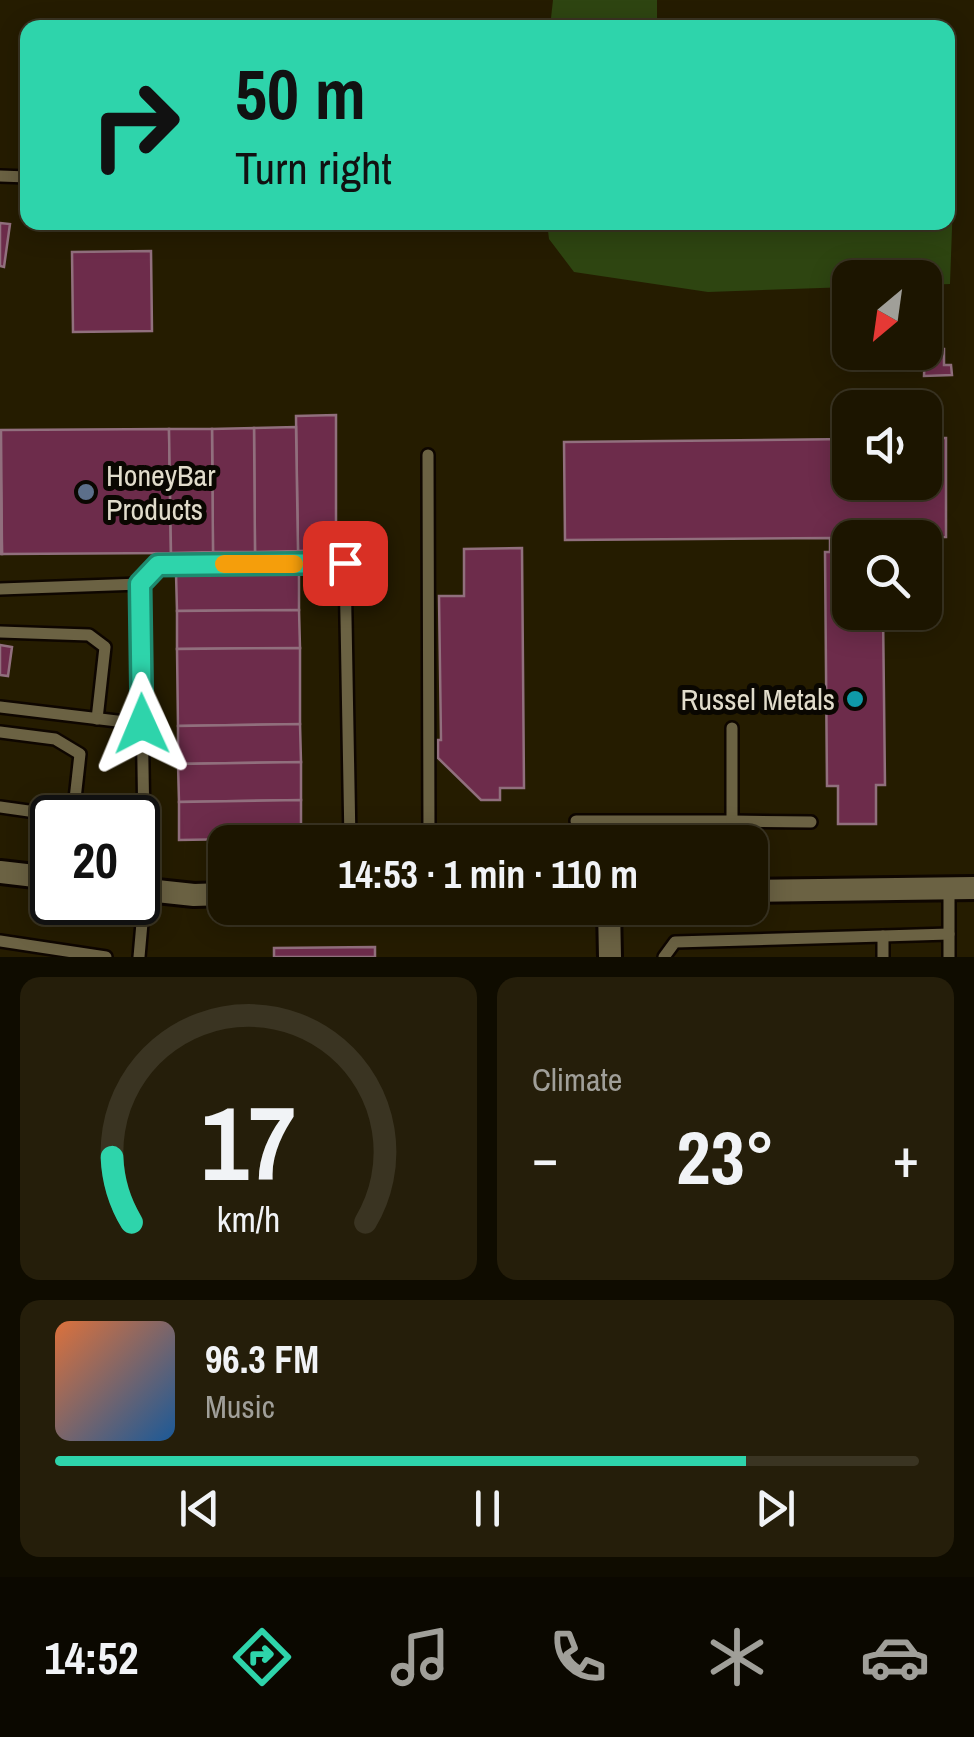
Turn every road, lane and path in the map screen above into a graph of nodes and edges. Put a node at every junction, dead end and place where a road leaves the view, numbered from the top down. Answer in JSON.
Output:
{"nodes":[{"id":1,"x":428,"y":454,"type":"dead end"},
{"id":2,"x":140,"y":584,"type":"junction"},
{"id":3,"x":0,"y":589,"type":"edge"},
{"id":4,"x":0,"y":632,"type":"edge"},
{"id":5,"x":0,"y":706,"type":"edge"},
{"id":6,"x":97,"y":718,"type":"junction"},
{"id":7,"x":142,"y":724,"type":"junction"},
{"id":8,"x":732,"y":728,"type":"dead end"},
{"id":9,"x":0,"y":732,"type":"edge"},
{"id":10,"x":77,"y":795,"type":"edge"},
{"id":11,"x":141,"y":795,"type":"edge"},
{"id":12,"x":0,"y":807,"type":"edge"},
{"id":13,"x":30,"y":811,"type":"edge"},
{"id":14,"x":576,"y":820,"type":"dead end"},
{"id":15,"x":732,"y":821,"type":"junction"},
{"id":16,"x":812,"y":822,"type":"dead end"},
{"id":17,"x":350,"y":825,"type":"edge"},
{"id":18,"x":428,"y":825,"type":"edge"},
{"id":19,"x":732,"y":825,"type":"edge"},
{"id":20,"x":0,"y":872,"type":"edge"},
{"id":21,"x":30,"y":875,"type":"edge"},
{"id":22,"x":949,"y":888,"type":"junction"},
{"id":23,"x":974,"y":888,"type":"edge"},
{"id":24,"x":160,"y":891,"type":"edge"},
{"id":25,"x":768,"y":891,"type":"edge"},
{"id":26,"x":208,"y":895,"type":"edge"},
{"id":27,"x":140,"y":925,"type":"edge"},
{"id":28,"x":610,"y":925,"type":"edge"},
{"id":29,"x":949,"y":934,"type":"junction"},
{"id":30,"x":883,"y":936,"type":"junction"},
{"id":31,"x":0,"y":941,"type":"edge"},
{"id":32,"x":106,"y":957,"type":"edge"},
{"id":33,"x":139,"y":957,"type":"edge"},
{"id":34,"x":610,"y":957,"type":"edge"},
{"id":35,"x":664,"y":957,"type":"edge"},
{"id":36,"x":883,"y":957,"type":"edge"},
{"id":37,"x":949,"y":957,"type":"edge"}],
"edges":[{"from":1,"to":18,"type":"lane"},
{"from":2,"to":3,"type":"lane"},
{"from":2,"to":7,"type":"lane"},
{"from":2,"to":17,"type":"lane"},
{"from":4,"to":6,"type":"lane"},
{"from":5,"to":6,"type":"lane"},
{"from":6,"to":7,"type":"lane"},
{"from":7,"to":11,"type":"lane"},
{"from":8,"to":15,"type":"lane"},
{"from":9,"to":10,"type":"lane"},
{"from":12,"to":13,"type":"lane"},
{"from":14,"to":15,"type":"lane"},
{"from":15,"to":16,"type":"lane"},
{"from":15,"to":19,"type":"lane"},
{"from":20,"to":21,"type":"street"},
{"from":22,"to":23,"type":"street"},
{"from":22,"to":25,"type":"street"},
{"from":22,"to":29,"type":"lane"},
{"from":24,"to":26,"type":"street"},
{"from":27,"to":33,"type":"lane"},
{"from":28,"to":34,"type":"street"},
{"from":29,"to":30,"type":"lane"},
{"from":29,"to":37,"type":"lane"},
{"from":30,"to":35,"type":"lane"},
{"from":30,"to":36,"type":"lane"},
{"from":31,"to":32,"type":"lane"}]}
